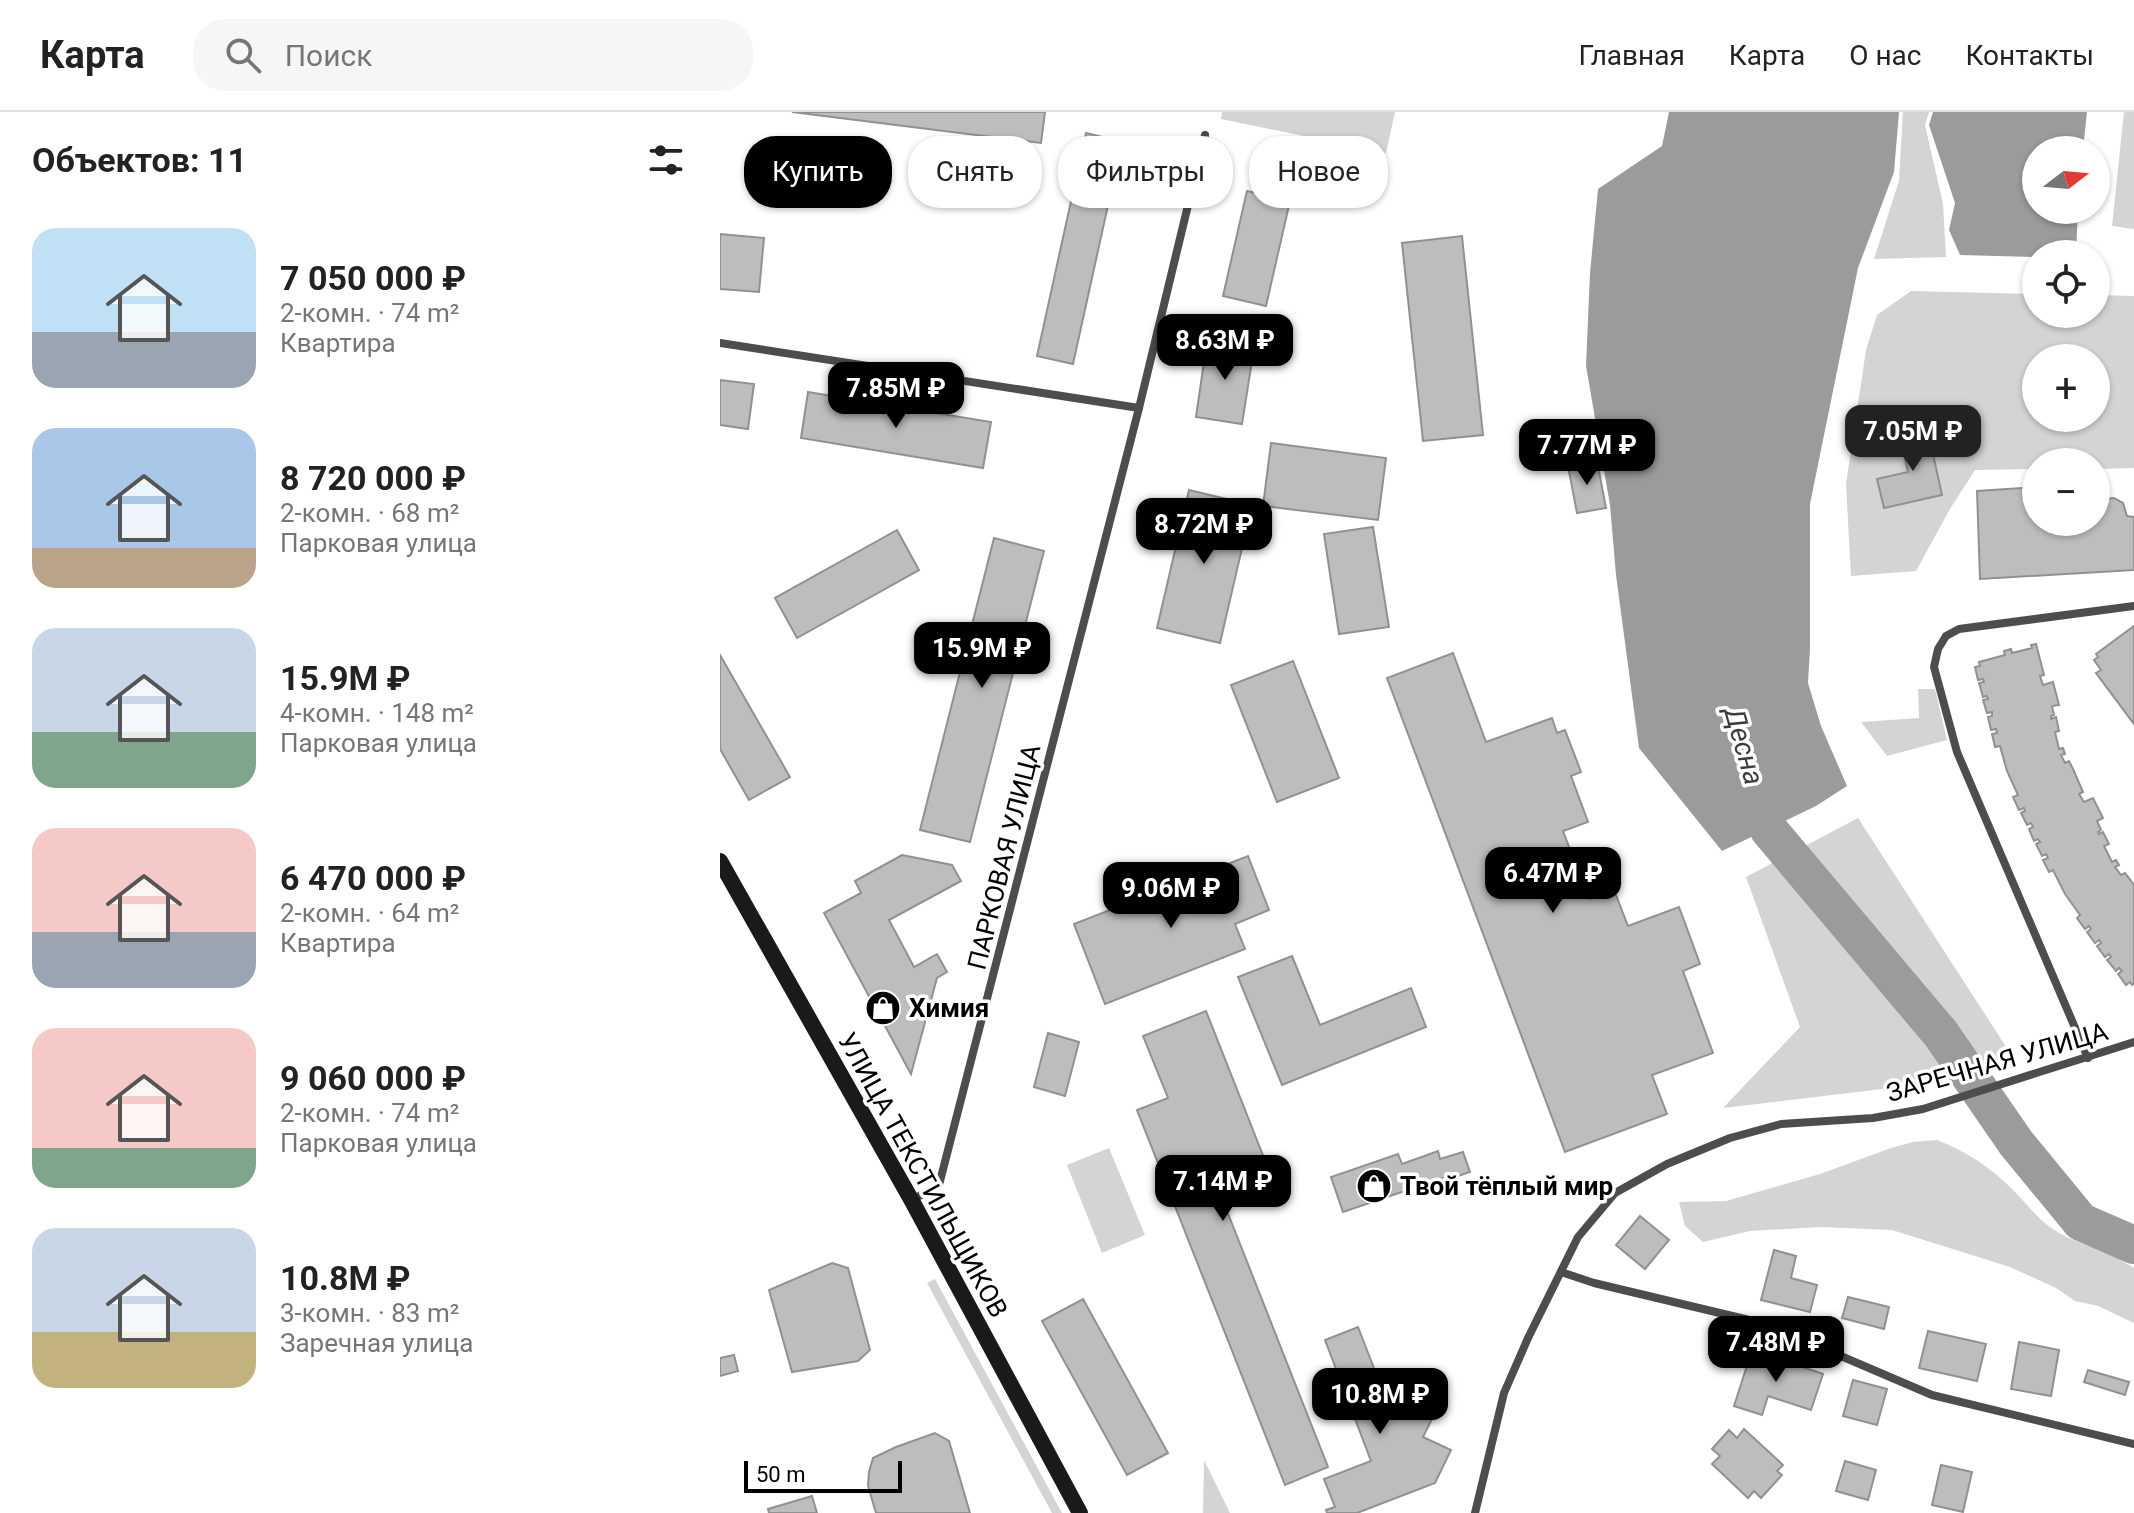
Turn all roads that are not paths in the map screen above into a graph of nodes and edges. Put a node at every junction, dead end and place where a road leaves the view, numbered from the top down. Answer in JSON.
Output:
{"nodes":[{"id":1,"x":1205,"y":135,"type":"dead end"},
{"id":2,"x":720,"y":343,"type":"edge"},
{"id":3,"x":1139,"y":408,"type":"junction"},
{"id":4,"x":2134,"y":606,"type":"edge"},
{"id":5,"x":720,"y":861,"type":"edge"},
{"id":6,"x":2134,"y":1042,"type":"edge"},
{"id":7,"x":2088,"y":1058,"type":"junction"},
{"id":8,"x":912,"y":1201,"type":"junction"},
{"id":9,"x":1561,"y":1272,"type":"junction"},
{"id":10,"x":2134,"y":1444,"type":"edge"},
{"id":11,"x":1080,"y":1513,"type":"edge"},
{"id":12,"x":1475,"y":1513,"type":"edge"}],
"edges":[{"from":1,"to":3,"type":"street","name":"ПАРКОВАЯ УЛИЦА"},
{"from":2,"to":3,"type":"street"},
{"from":3,"to":8,"type":"street","name":"ПАРКОВАЯ УЛИЦА"},
{"from":4,"to":7,"type":"street"},
{"from":5,"to":8,"type":"main road","name":"УЛИЦА ТЕКСТИЛЬЩИКОВ"},
{"from":6,"to":7,"type":"street","name":"ЗАРЕЧНАЯ УЛИЦА"},
{"from":7,"to":9,"type":"street","name":"ЗАРЕЧНАЯ УЛИЦА"},
{"from":8,"to":11,"type":"main road","name":"УЛИЦА ТЕКСТИЛЬЩИКОВ"},
{"from":9,"to":10,"type":"street"},
{"from":9,"to":12,"type":"street","name":"ЗАРЕЧНАЯ УЛИЦА"}]}
